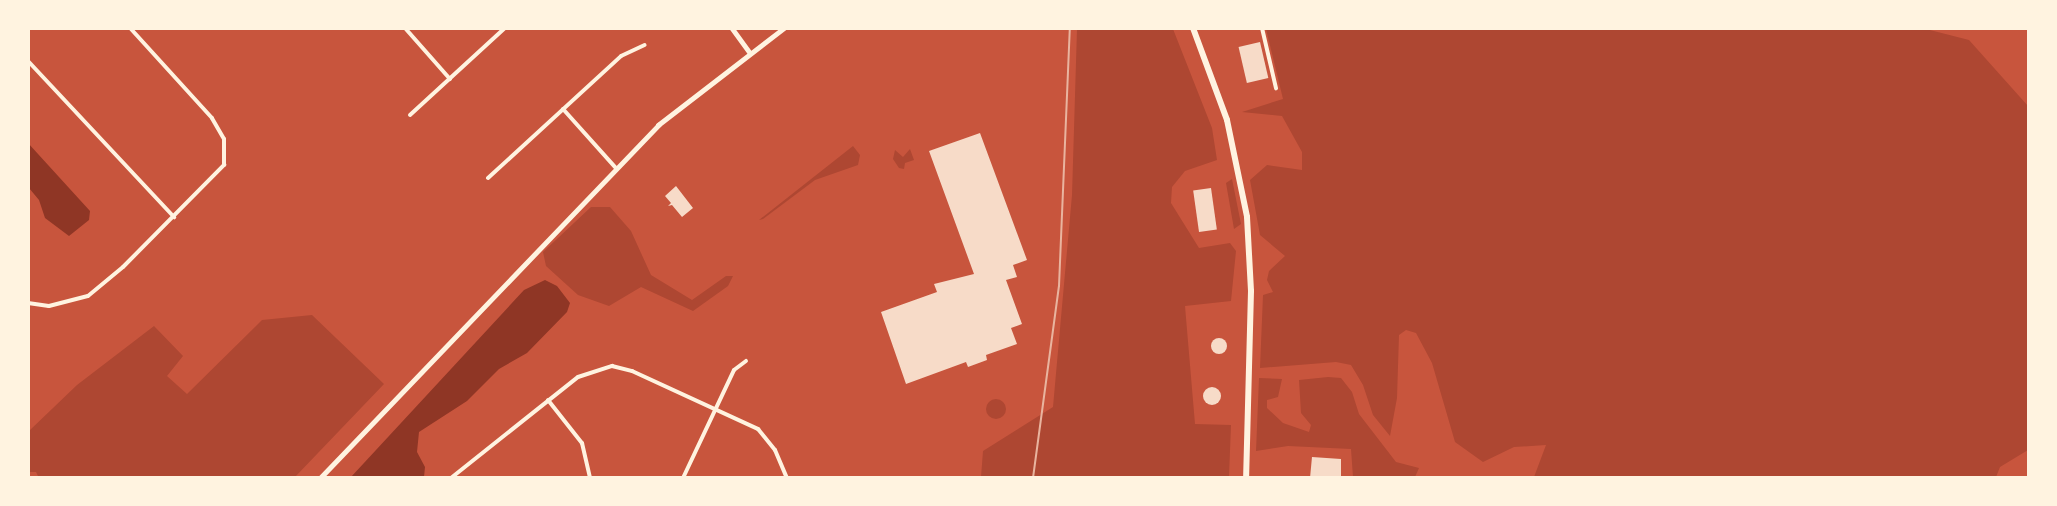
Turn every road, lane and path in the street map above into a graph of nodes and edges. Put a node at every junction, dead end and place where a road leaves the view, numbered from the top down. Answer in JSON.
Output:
{"nodes":[{"id":1,"x":130,"y":28,"type":"edge"},
{"id":2,"x":405,"y":28,"type":"edge"},
{"id":3,"x":505,"y":28,"type":"edge"},
{"id":4,"x":732,"y":28,"type":"edge"},
{"id":5,"x":784,"y":28,"type":"edge"},
{"id":6,"x":1193,"y":28,"type":"edge"},
{"id":7,"x":1262,"y":28,"type":"edge"},
{"id":8,"x":645,"y":45,"type":"dead end"},
{"id":9,"x":750,"y":53,"type":"junction"},
{"id":10,"x":28,"y":61,"type":"edge"},
{"id":11,"x":450,"y":79,"type":"junction"},
{"id":12,"x":1276,"y":88,"type":"dead end"},
{"id":13,"x":563,"y":110,"type":"junction"},
{"id":14,"x":410,"y":115,"type":"dead end"},
{"id":15,"x":615,"y":167,"type":"junction"},
{"id":16,"x":488,"y":178,"type":"dead end"},
{"id":17,"x":174,"y":218,"type":"junction"},
{"id":18,"x":28,"y":303,"type":"edge"},
{"id":19,"x":746,"y":361,"type":"dead end"},
{"id":20,"x":548,"y":400,"type":"junction"},
{"id":21,"x":715,"y":408,"type":"junction"},
{"id":22,"x":320,"y":477,"type":"edge"},
{"id":23,"x":450,"y":477,"type":"edge"},
{"id":24,"x":590,"y":477,"type":"edge"},
{"id":25,"x":683,"y":477,"type":"edge"},
{"id":26,"x":787,"y":477,"type":"edge"},
{"id":27,"x":1246,"y":477,"type":"edge"}],
"edges":[{"from":1,"to":17,"type":"street"},
{"from":2,"to":11,"type":"street"},
{"from":3,"to":11,"type":"street"},
{"from":4,"to":9,"type":"street"},
{"from":5,"to":9,"type":"street"},
{"from":6,"to":27,"type":"highway"},
{"from":7,"to":12,"type":"street"},
{"from":8,"to":13,"type":"street"},
{"from":9,"to":15,"type":"street"},
{"from":10,"to":17,"type":"street"},
{"from":11,"to":14,"type":"street"},
{"from":13,"to":15,"type":"street"},
{"from":13,"to":16,"type":"street"},
{"from":15,"to":22,"type":"street"},
{"from":17,"to":18,"type":"street"},
{"from":19,"to":21,"type":"street"},
{"from":20,"to":21,"type":"street"},
{"from":20,"to":23,"type":"street"},
{"from":20,"to":24,"type":"street"},
{"from":21,"to":25,"type":"street"},
{"from":21,"to":26,"type":"street"}]}
